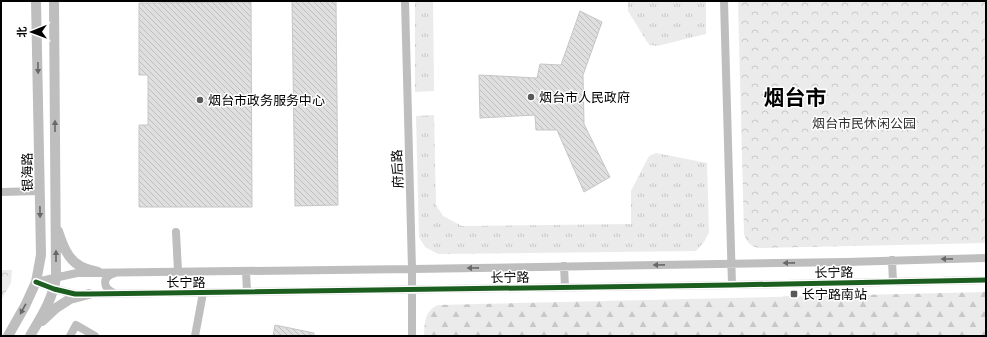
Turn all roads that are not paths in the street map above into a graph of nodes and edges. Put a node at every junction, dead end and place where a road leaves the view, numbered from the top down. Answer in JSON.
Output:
{"nodes":[{"id":1,"x":36,"y":1,"type":"edge"},
{"id":2,"x":54,"y":1,"type":"edge"},
{"id":3,"x":405,"y":1,"type":"edge"},
{"id":4,"x":724,"y":1,"type":"edge"},
{"id":5,"x":40,"y":191,"type":"junction"},
{"id":6,"x":1,"y":192,"type":"edge"},
{"id":7,"x":55,"y":221,"type":"junction"},
{"id":8,"x":176,"y":232,"type":"dead end"},
{"id":9,"x":986,"y":258,"type":"edge"},
{"id":10,"x":892,"y":260,"type":"junction"},
{"id":11,"x":732,"y":264,"type":"junction"},
{"id":12,"x":564,"y":266,"type":"junction"},
{"id":13,"x":412,"y":269,"type":"junction"},
{"id":14,"x":178,"y":271,"type":"junction"},
{"id":15,"x":246,"y":271,"type":"junction"},
{"id":16,"x":98,"y":272,"type":"junction"},
{"id":17,"x":118,"y":272,"type":"junction"},
{"id":18,"x":56,"y":277,"type":"junction"},
{"id":19,"x":986,"y":280,"type":"edge"},
{"id":20,"x":36,"y":282,"type":"junction"},
{"id":21,"x":893,"y":282,"type":"junction"},
{"id":22,"x":732,"y":286,"type":"junction"},
{"id":23,"x":565,"y":287,"type":"junction"},
{"id":24,"x":54,"y":289,"type":"junction"},
{"id":25,"x":412,"y":289,"type":"junction"},
{"id":26,"x":247,"y":292,"type":"junction"},
{"id":27,"x":119,"y":293,"type":"junction"},
{"id":28,"x":203,"y":293,"type":"junction"},
{"id":29,"x":89,"y":294,"type":"junction"},
{"id":30,"x":31,"y":335,"type":"edge"},
{"id":31,"x":8,"y":336,"type":"edge"},
{"id":32,"x":70,"y":336,"type":"edge"},
{"id":33,"x":95,"y":336,"type":"edge"},
{"id":34,"x":195,"y":336,"type":"edge"},
{"id":35,"x":412,"y":336,"type":"edge"}],
"edges":[{"from":1,"to":5,"type":"main road","name":"银海路","one_way":true},
{"from":7,"to":2,"type":"main road","one_way":true},
{"from":3,"to":13,"type":"street","name":"府后路"},
{"from":4,"to":11,"type":"street"},
{"from":5,"to":6,"type":"street"},
{"from":5,"to":20,"type":"main road","name":"银海路","one_way":true},
{"from":7,"to":16,"type":"main road"},
{"from":18,"to":7,"type":"main road","one_way":true},
{"from":8,"to":14,"type":"street"},
{"from":9,"to":10,"type":"street","name":"长宁路","one_way":true},
{"from":10,"to":11,"type":"street","name":"长宁路","one_way":true},
{"from":10,"to":21,"type":"street"},
{"from":11,"to":12,"type":"street","name":"长宁路","one_way":true},
{"from":11,"to":22,"type":"street"},
{"from":12,"to":13,"type":"street","name":"长宁路","one_way":true},
{"from":12,"to":23,"type":"street"},
{"from":13,"to":15,"type":"street","name":"长宁路"},
{"from":13,"to":25,"type":"street","name":"府后路"},
{"from":14,"to":15,"type":"street","name":"长宁路"},
{"from":14,"to":17,"type":"street","name":"长宁路"},
{"from":15,"to":26,"type":"street"},
{"from":16,"to":17,"type":"street","name":"长宁路"},
{"from":16,"to":18,"type":"street","name":"长宁路"},
{"from":17,"to":27,"type":"street"},
{"from":18,"to":20,"type":"street","name":"长宁路"},
{"from":18,"to":24,"type":"main road"},
{"from":19,"to":21,"type":"street","name":"长宁路"},
{"from":20,"to":24,"type":"street","name":"长宁路"},
{"from":20,"to":31,"type":"main road","name":"银海路","one_way":true},
{"from":21,"to":22,"type":"street","name":"长宁路"},
{"from":22,"to":23,"type":"street","name":"长宁路"},
{"from":23,"to":25,"type":"street","name":"长宁路"},
{"from":24,"to":29,"type":"street","name":"长宁路"},
{"from":24,"to":30,"type":"main road"},
{"from":25,"to":26,"type":"street","name":"长宁路"},
{"from":25,"to":35,"type":"street","name":"府后路"},
{"from":26,"to":28,"type":"street","name":"长宁路"},
{"from":27,"to":28,"type":"street","name":"长宁路"},
{"from":27,"to":29,"type":"street","name":"长宁路"},
{"from":28,"to":34,"type":"street"},
{"from":29,"to":30,"type":"main road"},
{"from":32,"to":33,"type":"street"}]}
